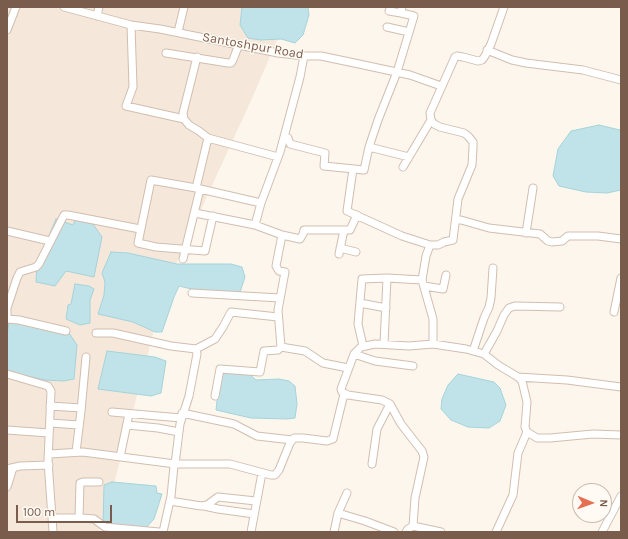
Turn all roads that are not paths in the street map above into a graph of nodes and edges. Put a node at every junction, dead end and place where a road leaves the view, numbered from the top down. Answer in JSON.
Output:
{"nodes":[{"id":1,"x":16,"y":7,"type":"edge"},
{"id":2,"x":64,"y":7,"type":"edge"},
{"id":3,"x":98,"y":7,"type":"edge"},
{"id":4,"x":184,"y":7,"type":"edge"},
{"id":5,"x":504,"y":7,"type":"edge"},
{"id":6,"x":401,"y":10,"type":"edge"},
{"id":7,"x":389,"y":11,"type":"dead end"},
{"id":8,"x":97,"y":16,"type":"junction"},
{"id":9,"x":131,"y":25,"type":"junction"},
{"id":10,"x":387,"y":27,"type":"dead end"},
{"id":11,"x":7,"y":30,"type":"edge"},
{"id":12,"x":178,"y":32,"type":"junction"},
{"id":13,"x":409,"y":32,"type":"junction"},
{"id":14,"x":239,"y":44,"type":"junction"},
{"id":15,"x":487,"y":50,"type":"junction"},
{"id":16,"x":166,"y":52,"type":"dead end"},
{"id":17,"x":304,"y":56,"type":"junction"},
{"id":18,"x":197,"y":57,"type":"junction"},
{"id":19,"x":397,"y":72,"type":"junction"},
{"id":20,"x":621,"y":80,"type":"edge"},
{"id":21,"x":441,"y":86,"type":"junction"},
{"id":22,"x":184,"y":118,"type":"junction"},
{"id":23,"x":431,"y":120,"type":"junction"},
{"id":24,"x":284,"y":137,"type":"junction"},
{"id":25,"x":208,"y":138,"type":"junction"},
{"id":26,"x":369,"y":147,"type":"junction"},
{"id":27,"x":409,"y":156,"type":"junction"},
{"id":28,"x":278,"y":157,"type":"junction"},
{"id":29,"x":404,"y":167,"type":"dead end"},
{"id":30,"x":353,"y":169,"type":"junction"},
{"id":31,"x":198,"y":188,"type":"junction"},
{"id":32,"x":533,"y":188,"type":"dead end"},
{"id":33,"x":261,"y":203,"type":"junction"},
{"id":34,"x":195,"y":213,"type":"junction"},
{"id":35,"x":357,"y":215,"type":"junction"},
{"id":36,"x":213,"y":216,"type":"junction"},
{"id":37,"x":456,"y":220,"type":"junction"},
{"id":38,"x":255,"y":225,"type":"junction"},
{"id":39,"x":140,"y":229,"type":"junction"},
{"id":40,"x":344,"y":230,"type":"junction"},
{"id":41,"x":7,"y":231,"type":"edge"},
{"id":42,"x":526,"y":233,"type":"junction"},
{"id":43,"x":282,"y":235,"type":"junction"},
{"id":44,"x":621,"y":239,"type":"edge"},
{"id":45,"x":50,"y":241,"type":"junction"},
{"id":46,"x":430,"y":245,"type":"junction"},
{"id":47,"x":186,"y":250,"type":"junction"},
{"id":48,"x":356,"y":252,"type":"dead end"},
{"id":49,"x":183,"y":259,"type":"dead end"},
{"id":50,"x":494,"y":268,"type":"dead end"},
{"id":51,"x":446,"y":275,"type":"dead end"},
{"id":52,"x":387,"y":278,"type":"junction"},
{"id":53,"x":621,"y":278,"type":"edge"},
{"id":54,"x":423,"y":283,"type":"junction"},
{"id":55,"x":192,"y":293,"type":"dead end"},
{"id":56,"x":280,"y":298,"type":"junction"},
{"id":57,"x":360,"y":304,"type":"junction"},
{"id":58,"x":560,"y":306,"type":"dead end"},
{"id":59,"x":386,"y":308,"type":"junction"},
{"id":60,"x":614,"y":312,"type":"dead end"},
{"id":61,"x":278,"y":317,"type":"junction"},
{"id":62,"x":7,"y":319,"type":"edge"},
{"id":63,"x":66,"y":331,"type":"dead end"},
{"id":64,"x":96,"y":333,"type":"dead end"},
{"id":65,"x":384,"y":344,"type":"junction"},
{"id":66,"x":433,"y":344,"type":"junction"},
{"id":67,"x":363,"y":346,"type":"junction"},
{"id":68,"x":281,"y":347,"type":"junction"},
{"id":69,"x":196,"y":349,"type":"junction"},
{"id":70,"x":473,"y":351,"type":"junction"},
{"id":71,"x":354,"y":354,"type":"junction"},
{"id":72,"x":484,"y":354,"type":"junction"},
{"id":73,"x":86,"y":357,"type":"dead end"},
{"id":74,"x":413,"y":366,"type":"dead end"},
{"id":75,"x":348,"y":368,"type":"junction"},
{"id":76,"x":7,"y":374,"type":"edge"},
{"id":77,"x":518,"y":377,"type":"junction"},
{"id":78,"x":621,"y":387,"type":"edge"},
{"id":79,"x":344,"y":394,"type":"junction"},
{"id":80,"x":215,"y":396,"type":"dead end"},
{"id":81,"x":390,"y":404,"type":"junction"},
{"id":82,"x":50,"y":406,"type":"junction"},
{"id":83,"x":82,"y":408,"type":"junction"},
{"id":84,"x":112,"y":412,"type":"dead end"},
{"id":85,"x":129,"y":414,"type":"junction"},
{"id":86,"x":182,"y":416,"type":"junction"},
{"id":87,"x":50,"y":423,"type":"junction"},
{"id":88,"x":80,"y":425,"type":"junction"},
{"id":89,"x":127,"y":425,"type":"junction"},
{"id":90,"x":7,"y":430,"type":"edge"},
{"id":91,"x":179,"y":432,"type":"junction"},
{"id":92,"x":527,"y":432,"type":"junction"},
{"id":93,"x":49,"y":433,"type":"junction"},
{"id":94,"x":621,"y":435,"type":"edge"},
{"id":95,"x":292,"y":440,"type":"junction"},
{"id":96,"x":76,"y":452,"type":"junction"},
{"id":97,"x":49,"y":454,"type":"junction"},
{"id":98,"x":120,"y":457,"type":"junction"},
{"id":99,"x":175,"y":464,"type":"junction"},
{"id":100,"x":372,"y":464,"type":"dead end"},
{"id":101,"x":48,"y":465,"type":"junction"},
{"id":102,"x":10,"y":469,"type":"edge"},
{"id":103,"x":262,"y":472,"type":"junction"},
{"id":104,"x":99,"y":482,"type":"dead end"},
{"id":105,"x":7,"y":487,"type":"edge"},
{"id":106,"x":347,"y":493,"type":"dead end"},
{"id":107,"x":621,"y":496,"type":"edge"},
{"id":108,"x":170,"y":500,"type":"junction"},
{"id":109,"x":256,"y":501,"type":"junction"},
{"id":110,"x":204,"y":506,"type":"junction"},
{"id":111,"x":338,"y":513,"type":"junction"},
{"id":112,"x":254,"y":514,"type":"junction"},
{"id":113,"x":52,"y":518,"type":"junction"},
{"id":114,"x":79,"y":518,"type":"junction"},
{"id":115,"x":413,"y":526,"type":"junction"},
{"id":116,"x":53,"y":532,"type":"edge"},
{"id":117,"x":159,"y":532,"type":"edge"},
{"id":118,"x":163,"y":532,"type":"edge"},
{"id":119,"x":251,"y":532,"type":"edge"},
{"id":120,"x":334,"y":532,"type":"edge"},
{"id":121,"x":394,"y":532,"type":"edge"},
{"id":122,"x":406,"y":532,"type":"edge"},
{"id":123,"x":441,"y":532,"type":"edge"},
{"id":124,"x":496,"y":532,"type":"edge"},
{"id":125,"x":602,"y":532,"type":"edge"}],
"edges":[{"from":1,"to":11,"type":"street"},
{"from":2,"to":8,"type":"street","name":"Santoshpur Road"},
{"from":3,"to":8,"type":"street"},
{"from":4,"to":12,"type":"street"},
{"from":5,"to":15,"type":"street"},
{"from":6,"to":7,"type":"street"},
{"from":6,"to":13,"type":"street"},
{"from":8,"to":9,"type":"street","name":"Santoshpur Road"},
{"from":9,"to":12,"type":"street","name":"Santoshpur Road"},
{"from":9,"to":22,"type":"street"},
{"from":10,"to":13,"type":"street"},
{"from":12,"to":14,"type":"street","name":"Santoshpur Road"},
{"from":13,"to":19,"type":"street"},
{"from":14,"to":17,"type":"street","name":"Santoshpur Road"},
{"from":14,"to":18,"type":"street"},
{"from":15,"to":20,"type":"street"},
{"from":15,"to":21,"type":"street"},
{"from":16,"to":18,"type":"street"},
{"from":17,"to":19,"type":"street","name":"Santoshpur Road"},
{"from":17,"to":24,"type":"street"},
{"from":18,"to":22,"type":"street"},
{"from":19,"to":21,"type":"street","name":"Santoshpur Road"},
{"from":19,"to":26,"type":"street"},
{"from":21,"to":23,"type":"street"},
{"from":22,"to":25,"type":"street"},
{"from":23,"to":27,"type":"street"},
{"from":23,"to":37,"type":"street"},
{"from":24,"to":28,"type":"street"},
{"from":24,"to":30,"type":"street"},
{"from":25,"to":28,"type":"street"},
{"from":25,"to":31,"type":"street"},
{"from":26,"to":27,"type":"street"},
{"from":26,"to":30,"type":"street"},
{"from":27,"to":29,"type":"street"},
{"from":28,"to":33,"type":"street"},
{"from":30,"to":35,"type":"street"},
{"from":31,"to":33,"type":"street"},
{"from":31,"to":34,"type":"street"},
{"from":31,"to":39,"type":"street"},
{"from":32,"to":42,"type":"street"},
{"from":33,"to":38,"type":"street"},
{"from":34,"to":36,"type":"street"},
{"from":34,"to":47,"type":"street"},
{"from":35,"to":40,"type":"street"},
{"from":35,"to":46,"type":"street"},
{"from":36,"to":38,"type":"street"},
{"from":36,"to":47,"type":"street"},
{"from":37,"to":42,"type":"street"},
{"from":37,"to":46,"type":"street"},
{"from":38,"to":43,"type":"street"},
{"from":39,"to":45,"type":"street"},
{"from":39,"to":47,"type":"street"},
{"from":40,"to":43,"type":"street"},
{"from":40,"to":48,"type":"street"},
{"from":41,"to":45,"type":"street"},
{"from":42,"to":44,"type":"street"},
{"from":43,"to":56,"type":"street"},
{"from":45,"to":62,"type":"street"},
{"from":46,"to":54,"type":"street"},
{"from":47,"to":49,"type":"street"},
{"from":50,"to":70,"type":"street"},
{"from":51,"to":54,"type":"street"},
{"from":52,"to":54,"type":"street"},
{"from":52,"to":57,"type":"street"},
{"from":52,"to":59,"type":"street"},
{"from":53,"to":60,"type":"street"},
{"from":54,"to":66,"type":"street"},
{"from":55,"to":56,"type":"street"},
{"from":56,"to":61,"type":"street"},
{"from":57,"to":59,"type":"street"},
{"from":57,"to":67,"type":"street"},
{"from":58,"to":72,"type":"street"},
{"from":59,"to":65,"type":"street"},
{"from":61,"to":68,"type":"street"},
{"from":61,"to":69,"type":"street"},
{"from":62,"to":63,"type":"street"},
{"from":64,"to":69,"type":"street"},
{"from":65,"to":66,"type":"street"},
{"from":65,"to":67,"type":"street"},
{"from":66,"to":70,"type":"street"},
{"from":67,"to":71,"type":"street"},
{"from":68,"to":75,"type":"street"},
{"from":68,"to":80,"type":"street"},
{"from":69,"to":86,"type":"street"},
{"from":70,"to":72,"type":"street"},
{"from":71,"to":74,"type":"street"},
{"from":71,"to":75,"type":"street"},
{"from":72,"to":77,"type":"street"},
{"from":73,"to":83,"type":"street"},
{"from":75,"to":79,"type":"street"},
{"from":76,"to":82,"type":"street"},
{"from":77,"to":78,"type":"street"},
{"from":77,"to":92,"type":"street"},
{"from":79,"to":81,"type":"street"},
{"from":79,"to":95,"type":"street"},
{"from":81,"to":100,"type":"street"},
{"from":81,"to":115,"type":"street"},
{"from":82,"to":83,"type":"street"},
{"from":82,"to":87,"type":"street"},
{"from":83,"to":88,"type":"street"},
{"from":84,"to":85,"type":"street"},
{"from":85,"to":86,"type":"street"},
{"from":85,"to":89,"type":"street"},
{"from":86,"to":91,"type":"street"},
{"from":86,"to":95,"type":"street"},
{"from":87,"to":88,"type":"street"},
{"from":87,"to":93,"type":"street"},
{"from":88,"to":96,"type":"street"},
{"from":89,"to":91,"type":"street"},
{"from":89,"to":98,"type":"street"},
{"from":90,"to":93,"type":"street"},
{"from":91,"to":99,"type":"street"},
{"from":92,"to":94,"type":"street"},
{"from":92,"to":124,"type":"street"},
{"from":93,"to":97,"type":"street"},
{"from":95,"to":103,"type":"street"},
{"from":96,"to":97,"type":"street"},
{"from":96,"to":98,"type":"street"},
{"from":97,"to":101,"type":"street"},
{"from":98,"to":99,"type":"street"},
{"from":99,"to":103,"type":"street"},
{"from":99,"to":108,"type":"street"},
{"from":101,"to":102,"type":"street"},
{"from":101,"to":113,"type":"street"},
{"from":102,"to":105,"type":"street"},
{"from":103,"to":109,"type":"street"},
{"from":104,"to":114,"type":"street"},
{"from":106,"to":111,"type":"street"},
{"from":107,"to":125,"type":"street"},
{"from":108,"to":110,"type":"street"},
{"from":108,"to":118,"type":"street"},
{"from":109,"to":110,"type":"street"},
{"from":109,"to":112,"type":"street"},
{"from":110,"to":112,"type":"street"},
{"from":111,"to":120,"type":"street"},
{"from":111,"to":121,"type":"street"},
{"from":112,"to":119,"type":"street"},
{"from":113,"to":114,"type":"street"},
{"from":113,"to":116,"type":"street"},
{"from":114,"to":117,"type":"street"},
{"from":115,"to":122,"type":"street"},
{"from":115,"to":123,"type":"street"}]}
